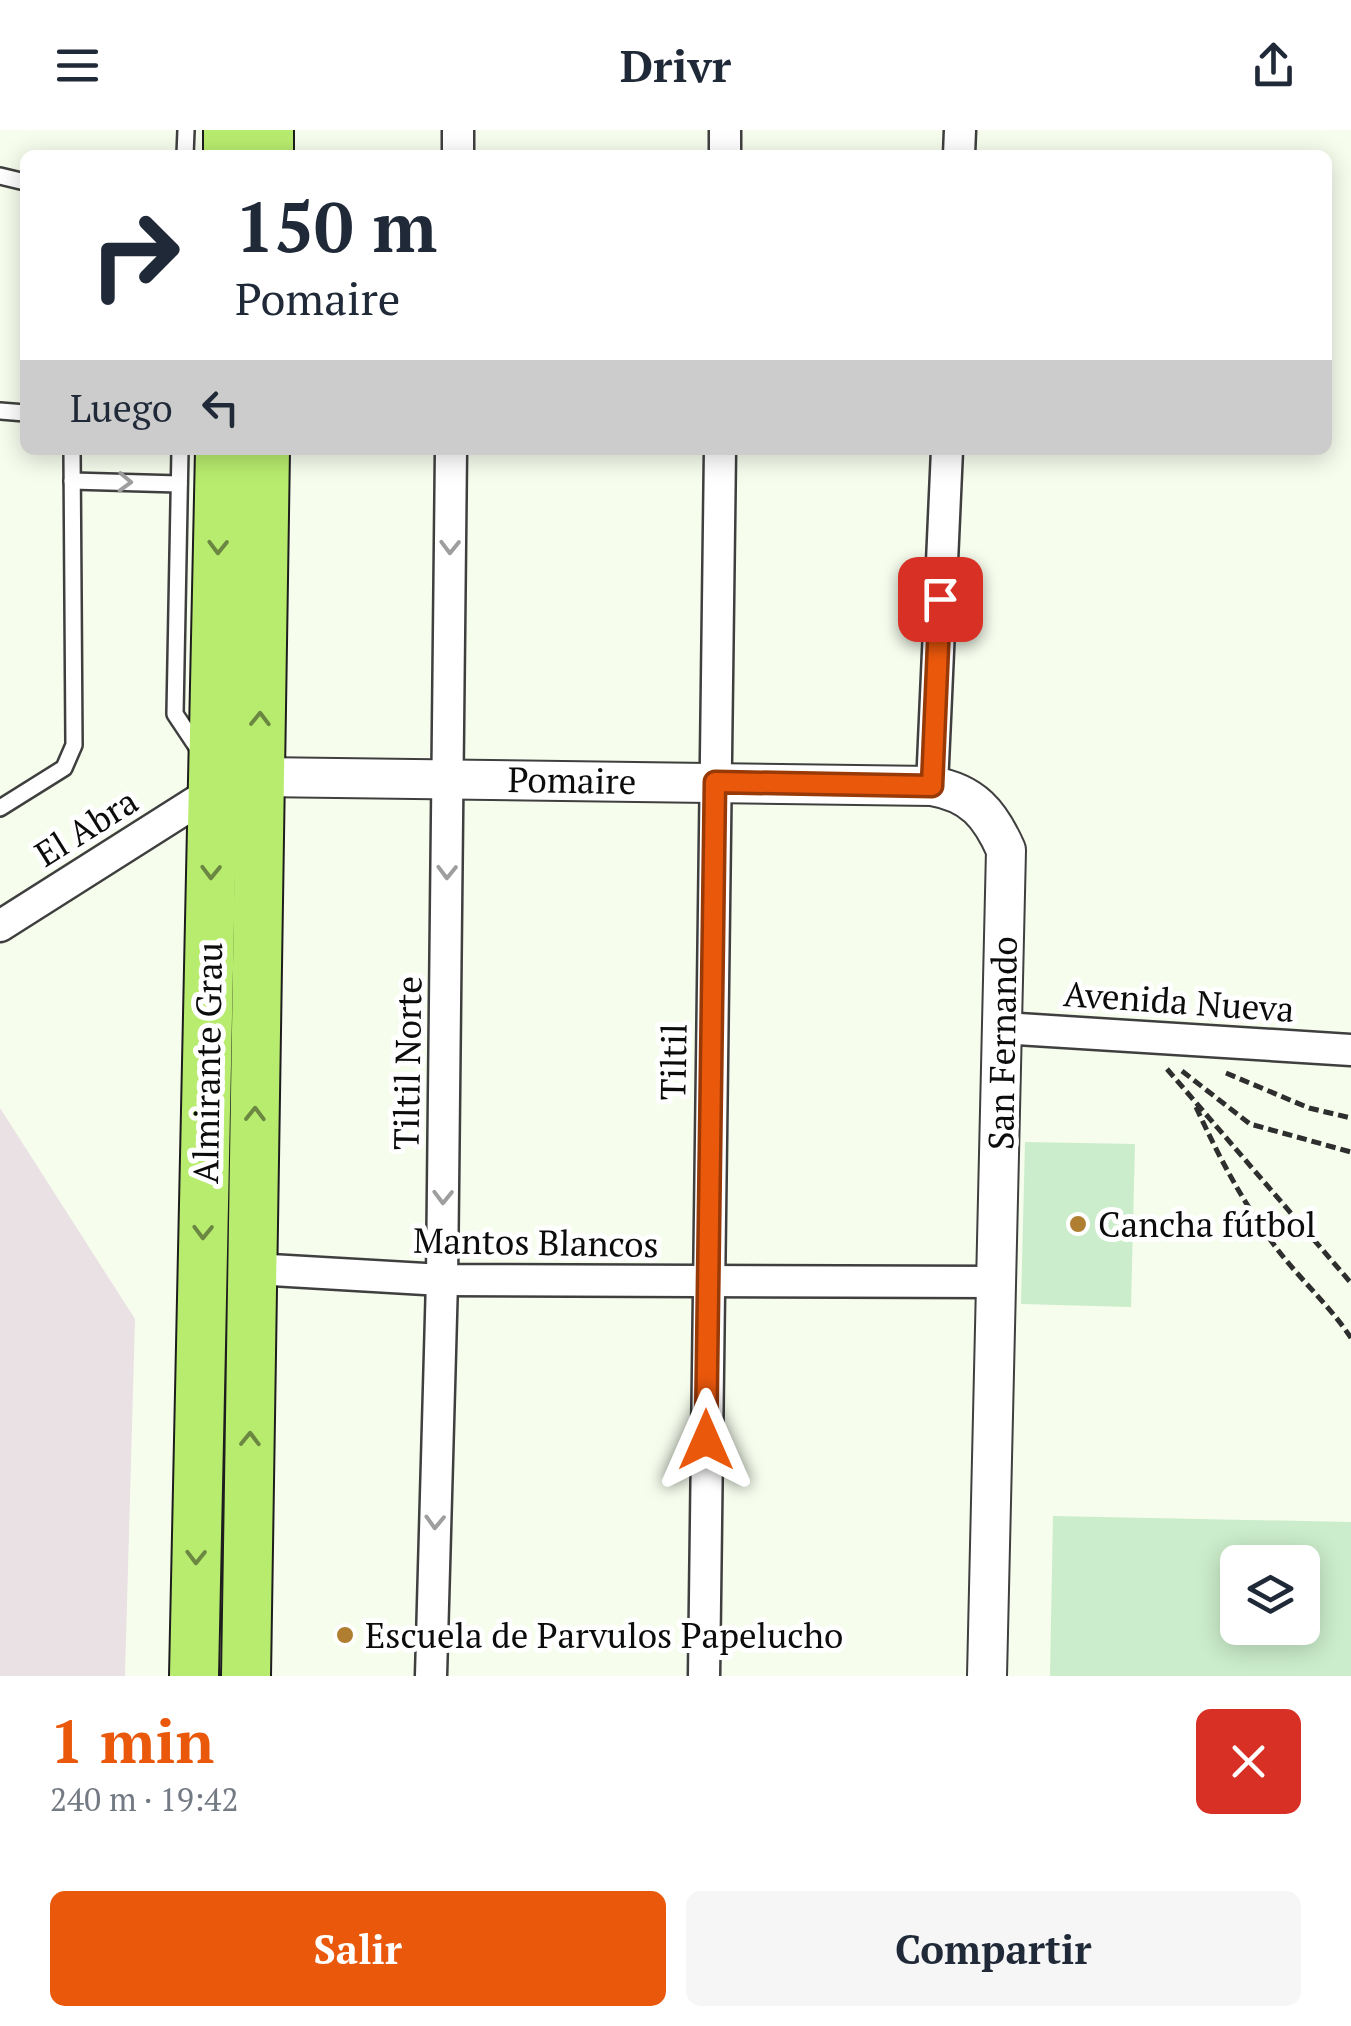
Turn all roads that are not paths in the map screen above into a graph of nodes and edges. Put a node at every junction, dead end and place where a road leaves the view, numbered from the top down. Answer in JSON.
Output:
{"nodes":[{"id":1,"x":72,"y":455,"type":"edge"},
{"id":2,"x":180,"y":455,"type":"edge"},
{"id":3,"x":220,"y":455,"type":"edge"},
{"id":4,"x":265,"y":455,"type":"edge"},
{"id":5,"x":452,"y":455,"type":"edge"},
{"id":6,"x":720,"y":455,"type":"edge"},
{"id":7,"x":947,"y":455,"type":"edge"},
{"id":8,"x":72,"y":480,"type":"junction"},
{"id":9,"x":179,"y":484,"type":"junction"},
{"id":10,"x":260,"y":776,"type":"junction"},
{"id":11,"x":448,"y":778,"type":"junction"},
{"id":12,"x":213,"y":781,"type":"junction"},
{"id":13,"x":715,"y":782,"type":"junction"},
{"id":14,"x":932,"y":786,"type":"junction"},
{"id":15,"x":0,"y":808,"type":"edge"},
{"id":16,"x":0,"y":926,"type":"edge"},
{"id":17,"x":1002,"y":1028,"type":"junction"},
{"id":18,"x":1351,"y":1050,"type":"edge"},
{"id":19,"x":253,"y":1269,"type":"junction"},
{"id":20,"x":442,"y":1280,"type":"junction"},
{"id":21,"x":708,"y":1282,"type":"junction"},
{"id":22,"x":998,"y":1282,"type":"junction"},
{"id":23,"x":194,"y":1676,"type":"edge"},
{"id":24,"x":246,"y":1676,"type":"edge"},
{"id":25,"x":431,"y":1676,"type":"edge"},
{"id":26,"x":704,"y":1676,"type":"edge"},
{"id":27,"x":988,"y":1676,"type":"edge"}],
"edges":[{"from":1,"to":8,"type":"lane"},
{"from":2,"to":9,"type":"lane"},
{"from":3,"to":12,"type":"main road","name":"Almirante Grau","one_way":true},
{"from":10,"to":4,"type":"main road","name":"Almirante Grau","one_way":true},
{"from":5,"to":11,"type":"street","name":"Tiltil Norte","one_way":true},
{"from":6,"to":13,"type":"street","name":"Tiltil"},
{"from":7,"to":14,"type":"street"},
{"from":8,"to":9,"type":"lane","one_way":true},
{"from":8,"to":15,"type":"lane"},
{"from":9,"to":12,"type":"lane"},
{"from":10,"to":11,"type":"street","name":"Pomaire"},
{"from":10,"to":12,"type":"street","name":"Pomaire"},
{"from":19,"to":10,"type":"main road","name":"Almirante Grau","one_way":true},
{"from":11,"to":13,"type":"street","name":"Pomaire"},
{"from":11,"to":20,"type":"street","name":"Tiltil Norte","one_way":true},
{"from":12,"to":16,"type":"street","name":"El Abra"},
{"from":12,"to":23,"type":"main road","name":"Almirante Grau","one_way":true},
{"from":13,"to":14,"type":"street","name":"Pomaire"},
{"from":13,"to":21,"type":"street","name":"Tiltil"},
{"from":14,"to":17,"type":"street","name":"San Fernando"},
{"from":17,"to":18,"type":"street","name":"Avenida Nueva"},
{"from":17,"to":22,"type":"street","name":"San Fernando"},
{"from":19,"to":20,"type":"street","name":"Mantos Blancos"},
{"from":24,"to":19,"type":"main road","name":"Almirante Grau","one_way":true},
{"from":20,"to":21,"type":"street","name":"Mantos Blancos"},
{"from":20,"to":25,"type":"street","name":"Tiltil Norte","one_way":true},
{"from":21,"to":22,"type":"street","name":"Mantos Blancos"},
{"from":21,"to":26,"type":"street","name":"Tiltil"},
{"from":22,"to":27,"type":"street","name":"San Fernando"}]}
